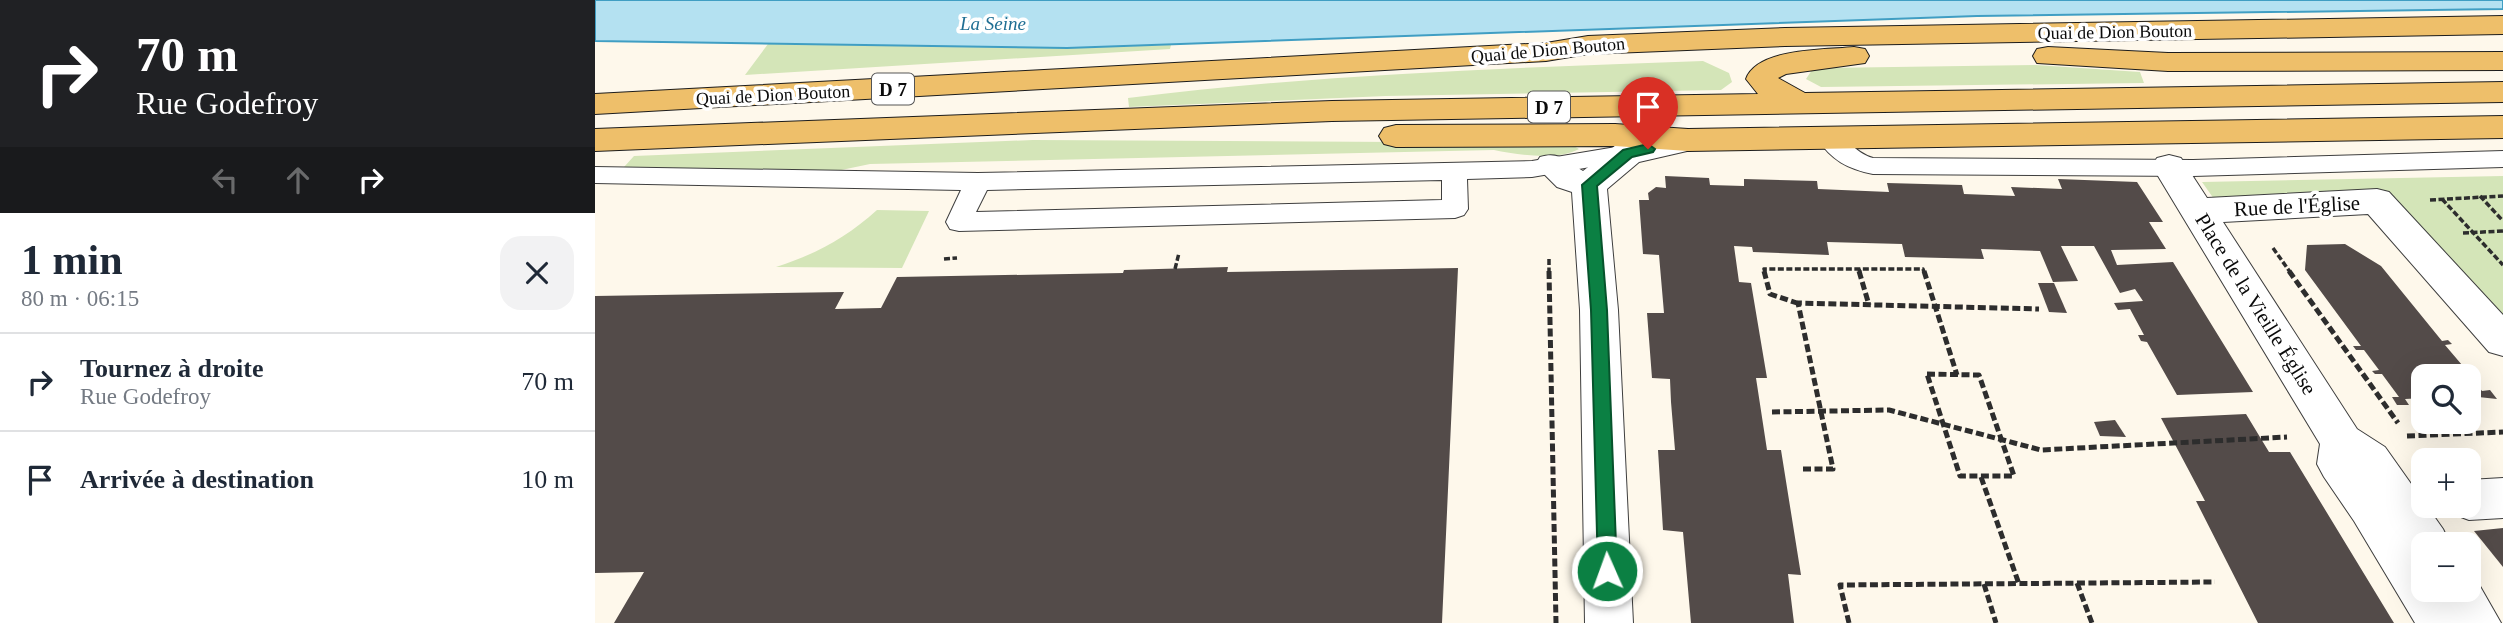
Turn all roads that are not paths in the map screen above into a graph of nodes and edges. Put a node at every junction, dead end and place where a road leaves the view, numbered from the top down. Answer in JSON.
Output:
{"nodes":[{"id":1,"x":2503,"y":25,"type":"edge"},
{"id":2,"x":1546,"y":52,"type":"junction"},
{"id":3,"x":1856,"y":55,"type":"junction"},
{"id":4,"x":2503,"y":61,"type":"edge"},
{"id":5,"x":2503,"y":92,"type":"edge"},
{"id":6,"x":1799,"y":102,"type":"junction"},
{"id":7,"x":595,"y":104,"type":"edge"},
{"id":8,"x":1127,"y":120,"type":"junction"},
{"id":9,"x":2503,"y":127,"type":"edge"},
{"id":10,"x":2147,"y":134,"type":"junction"},
{"id":11,"x":1829,"y":138,"type":"junction"},
{"id":12,"x":595,"y":140,"type":"edge"},
{"id":13,"x":1689,"y":140,"type":"junction"},
{"id":14,"x":1628,"y":153,"type":"junction"},
{"id":15,"x":2503,"y":159,"type":"edge"},
{"id":16,"x":1552,"y":166,"type":"junction"},
{"id":17,"x":2169,"y":166,"type":"junction"},
{"id":18,"x":1454,"y":171,"type":"junction"},
{"id":19,"x":595,"y":175,"type":"edge"},
{"id":20,"x":978,"y":181,"type":"junction"},
{"id":21,"x":1589,"y":185,"type":"junction"},
{"id":22,"x":2197,"y":211,"type":"junction"},
{"id":23,"x":2503,"y":341,"type":"edge"},
{"id":24,"x":2503,"y":498,"type":"edge"},
{"id":25,"x":2481,"y":499,"type":"edge"},
{"id":26,"x":2399,"y":505,"type":"edge"},
{"id":27,"x":2418,"y":532,"type":"edge"},
{"id":28,"x":2464,"y":602,"type":"edge"},
{"id":29,"x":1609,"y":623,"type":"edge"},
{"id":30,"x":2442,"y":623,"type":"edge"},
{"id":31,"x":2477,"y":623,"type":"edge"}],
"edges":[{"from":1,"to":2,"type":"main road","name":"Quai de Dion Bouton","number":"D 7"},
{"from":2,"to":3,"type":"main road"},
{"from":2,"to":7,"type":"main road","name":"Quai de Dion Bouton","number":"D 7"},
{"from":3,"to":4,"type":"main road"},
{"from":3,"to":6,"type":"main road"},
{"from":5,"to":6,"type":"main road","name":"Quai de Dion Bouton","number":"D 7"},
{"from":6,"to":8,"type":"main road","name":"Quai de Dion Bouton","number":"D 7"},
{"from":8,"to":12,"type":"main road","name":"Quai de Dion Bouton","number":"D 7"},
{"from":8,"to":13,"type":"main road"},
{"from":9,"to":10,"type":"main road"},
{"from":10,"to":11,"type":"main road"},
{"from":10,"to":17,"type":"lane"},
{"from":11,"to":13,"type":"main road"},
{"from":11,"to":17,"type":"lane"},
{"from":13,"to":14,"type":"street"},
{"from":14,"to":16,"type":"lane"},
{"from":14,"to":21,"type":"street"},
{"from":15,"to":17,"type":"lane"},
{"from":16,"to":18,"type":"lane"},
{"from":16,"to":21,"type":"street"},
{"from":17,"to":22,"type":"street","name":"Place de la Vieille Église"},
{"from":18,"to":20,"type":"lane"},
{"from":18,"to":20,"type":"lane"},
{"from":19,"to":20,"type":"lane"},
{"from":21,"to":29,"type":"street"},
{"from":22,"to":23,"type":"street","name":"Rue de l'Église"},
{"from":22,"to":26,"type":"street","name":"Place de la Vieille Église"},
{"from":24,"to":25,"type":"street"},
{"from":26,"to":27,"type":"street"},
{"from":26,"to":30,"type":"street"},
{"from":28,"to":31,"type":"street"}]}
